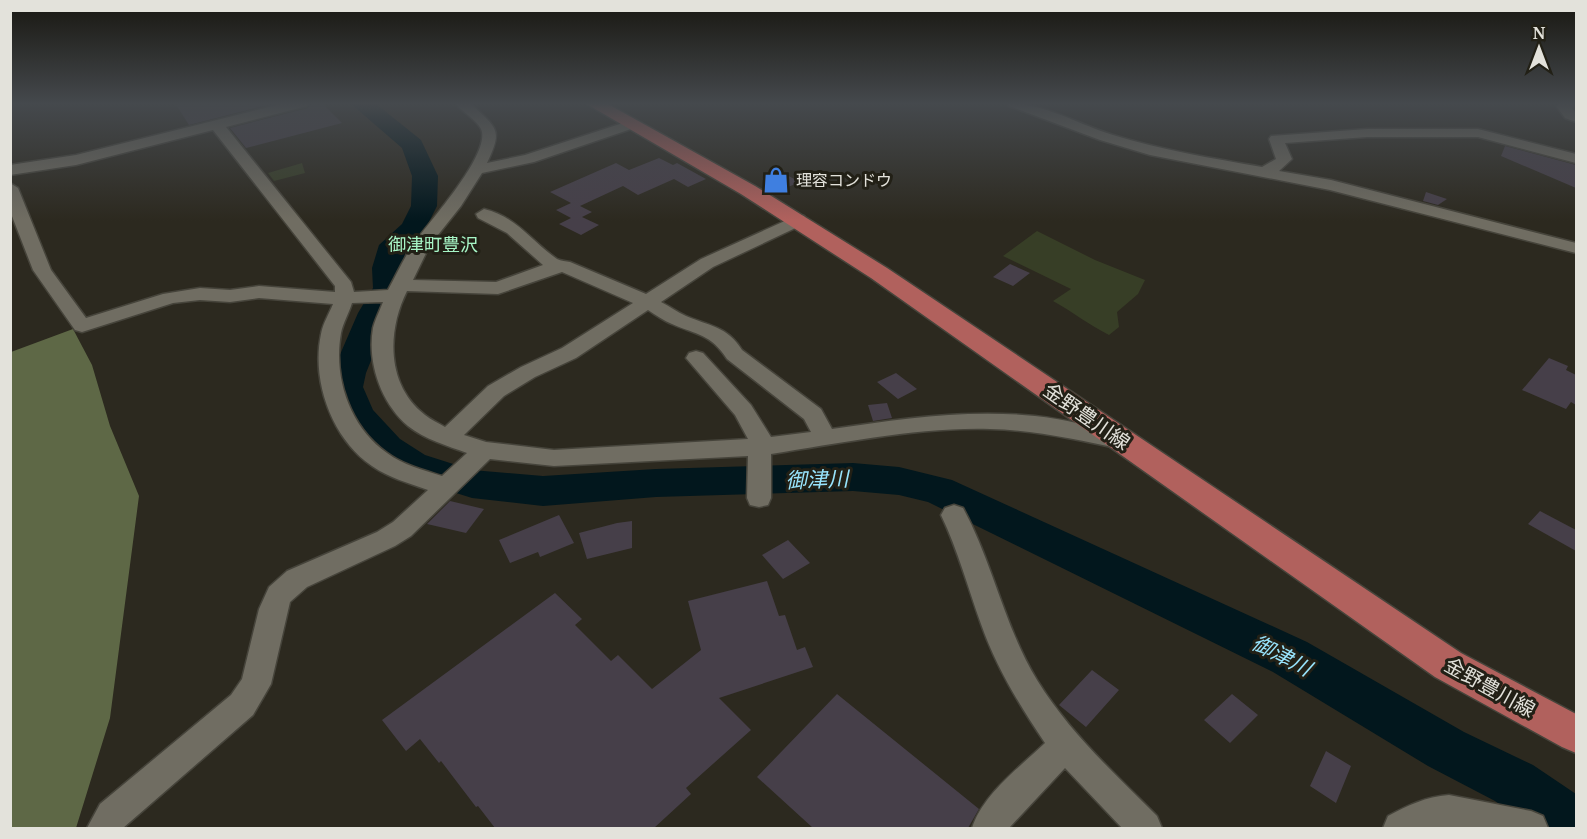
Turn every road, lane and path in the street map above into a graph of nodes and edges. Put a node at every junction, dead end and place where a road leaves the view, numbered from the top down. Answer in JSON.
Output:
{"nodes":[{"id":1,"x":147,"y":142,"type":"edge"},
{"id":2,"x":231,"y":142,"type":"edge"},
{"id":3,"x":490,"y":142,"type":"edge"},
{"id":4,"x":579,"y":142,"type":"edge"},
{"id":5,"x":663,"y":142,"type":"edge"},
{"id":6,"x":1122,"y":142,"type":"edge"},
{"id":7,"x":1277,"y":142,"type":"edge"},
{"id":8,"x":1514,"y":142,"type":"edge"},
{"id":9,"x":1576,"y":158,"type":"edge"},
{"id":10,"x":10,"y":170,"type":"edge"},
{"id":11,"x":476,"y":170,"type":"junction"},
{"id":12,"x":1264,"y":172,"type":"junction"},
{"id":13,"x":10,"y":188,"type":"edge"},
{"id":14,"x":484,"y":214,"type":"dead end"},
{"id":15,"x":798,"y":220,"type":"junction"},
{"id":16,"x":1576,"y":248,"type":"edge"},
{"id":17,"x":555,"y":267,"type":"junction"},
{"id":18,"x":395,"y":292,"type":"junction"},
{"id":19,"x":349,"y":297,"type":"junction"},
{"id":20,"x":647,"y":302,"type":"junction"},
{"id":21,"x":696,"y":358,"type":"dead end"},
{"id":22,"x":448,"y":438,"type":"junction"},
{"id":23,"x":826,"y":438,"type":"junction"},
{"id":24,"x":1123,"y":441,"type":"junction"},
{"id":25,"x":760,"y":447,"type":"junction"},
{"id":26,"x":482,"y":454,"type":"junction"},
{"id":27,"x":446,"y":487,"type":"junction"},
{"id":28,"x":759,"y":498,"type":"dead end"},
{"id":29,"x":954,"y":515,"type":"dead end"},
{"id":30,"x":1576,"y":734,"type":"edge"},
{"id":31,"x":1065,"y":745,"type":"junction"},
{"id":32,"x":104,"y":828,"type":"edge"},
{"id":33,"x":989,"y":828,"type":"edge"},
{"id":34,"x":1145,"y":828,"type":"edge"},
{"id":35,"x":1400,"y":828,"type":"edge"},
{"id":36,"x":1531,"y":828,"type":"edge"}],
"edges":[{"from":1,"to":10,"type":"street"},
{"from":2,"to":19,"type":"street"},
{"from":3,"to":11,"type":"street"},
{"from":4,"to":11,"type":"street"},
{"from":5,"to":15,"type":"main road","name":"金野豊川線"},
{"from":6,"to":12,"type":"street"},
{"from":7,"to":12,"type":"street"},
{"from":8,"to":9,"type":"street"},
{"from":11,"to":18,"type":"street"},
{"from":12,"to":16,"type":"street"},
{"from":13,"to":19,"type":"street"},
{"from":14,"to":17,"type":"street"},
{"from":15,"to":20,"type":"street"},
{"from":15,"to":24,"type":"main road","name":"金野豊川線"},
{"from":17,"to":18,"type":"street"},
{"from":17,"to":20,"type":"street"},
{"from":18,"to":19,"type":"street"},
{"from":18,"to":22,"type":"street"},
{"from":19,"to":27,"type":"street"},
{"from":20,"to":22,"type":"street"},
{"from":20,"to":23,"type":"street"},
{"from":21,"to":25,"type":"street"},
{"from":22,"to":26,"type":"street"},
{"from":23,"to":24,"type":"street"},
{"from":23,"to":25,"type":"street"},
{"from":24,"to":30,"type":"main road","name":"金野豊川線"},
{"from":25,"to":26,"type":"street"},
{"from":25,"to":28,"type":"street"},
{"from":26,"to":27,"type":"street"},
{"from":27,"to":32,"type":"street"},
{"from":29,"to":31,"type":"street"},
{"from":31,"to":33,"type":"street"},
{"from":31,"to":34,"type":"street"},
{"from":35,"to":36,"type":"street"}]}
